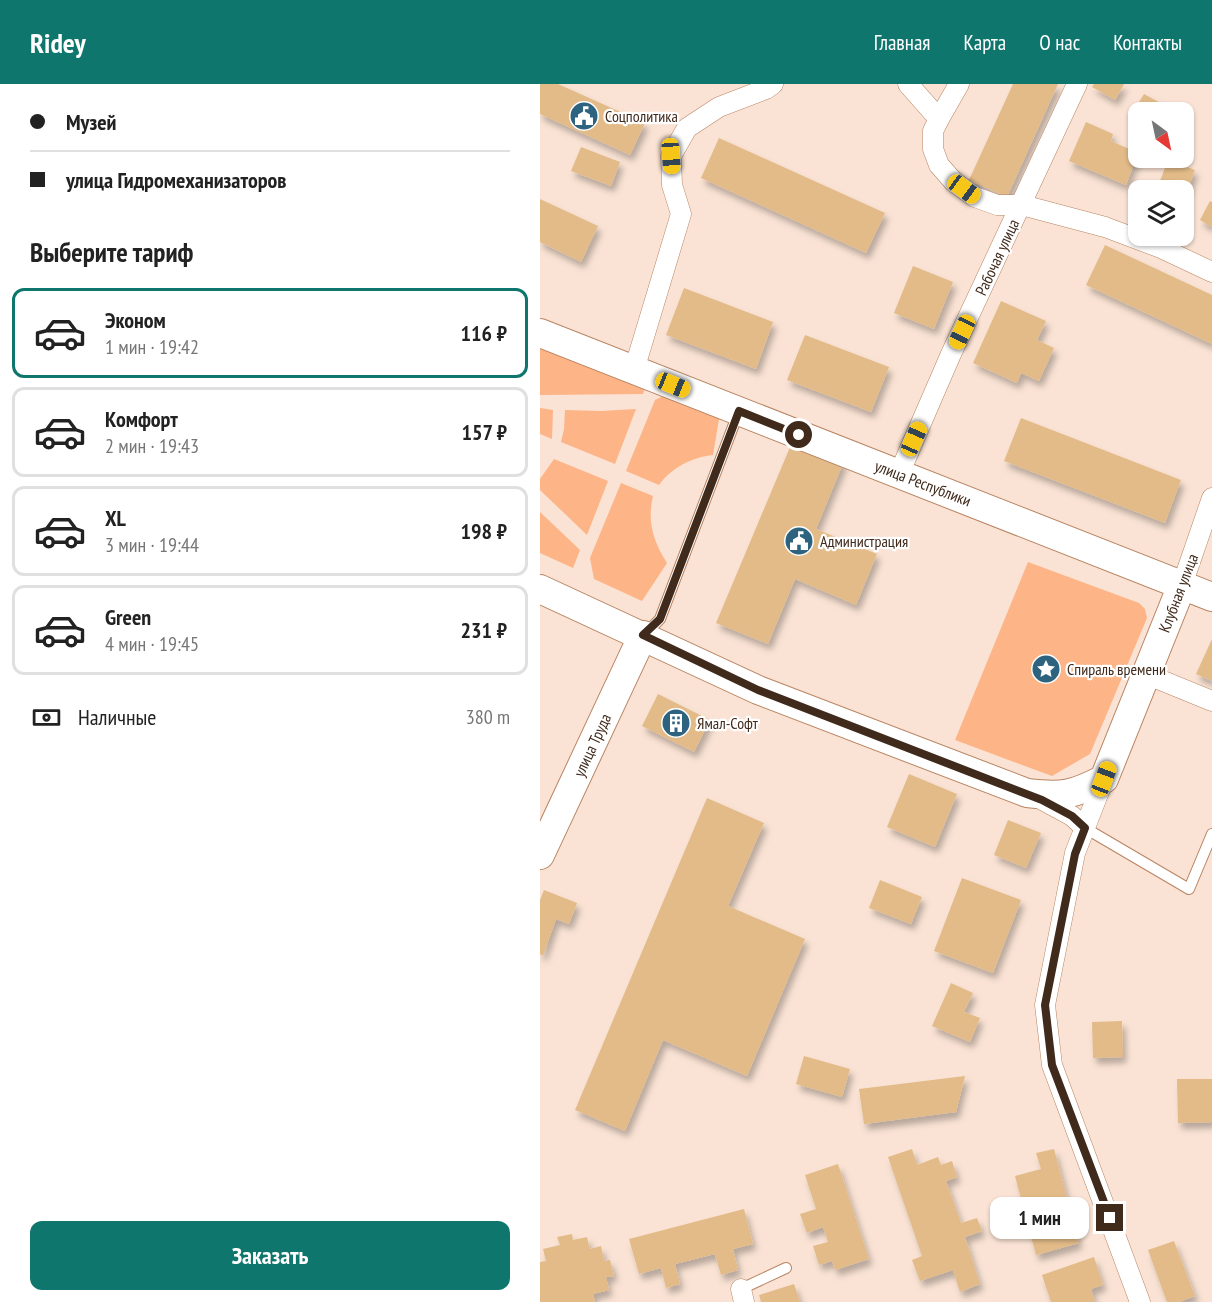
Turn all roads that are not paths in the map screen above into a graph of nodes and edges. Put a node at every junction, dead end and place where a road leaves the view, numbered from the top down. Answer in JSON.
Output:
{"nodes":[{"id":1,"x":773,"y":84,"type":"edge"},
{"id":2,"x":908,"y":84,"type":"edge"},
{"id":3,"x":959,"y":84,"type":"edge"},
{"id":4,"x":1077,"y":84,"type":"edge"},
{"id":5,"x":939,"y":119,"type":"junction"},
{"id":6,"x":1022,"y":205,"type":"junction"},
{"id":7,"x":1212,"y":272,"type":"edge"},
{"id":8,"x":540,"y":333,"type":"edge"},
{"id":9,"x":634,"y":370,"type":"junction"},
{"id":10,"x":739,"y":411,"type":"junction"},
{"id":11,"x":898,"y":474,"type":"junction"},
{"id":12,"x":1212,"y":498,"type":"edge"},
{"id":13,"x":1182,"y":585,"type":"junction"},
{"id":14,"x":540,"y":589,"type":"edge"},
{"id":15,"x":1212,"y":597,"type":"edge"},
{"id":16,"x":643,"y":635,"type":"junction"},
{"id":17,"x":1146,"y":674,"type":"junction"},
{"id":18,"x":1212,"y":701,"type":"edge"},
{"id":19,"x":1104,"y":779,"type":"junction"},
{"id":20,"x":1027,"y":793,"type":"junction"},
{"id":21,"x":1085,"y":828,"type":"junction"},
{"id":22,"x":1212,"y":834,"type":"edge"},
{"id":23,"x":540,"y":855,"type":"edge"},
{"id":24,"x":786,"y":1268,"type":"dead end"},
{"id":25,"x":743,"y":1296,"type":"edge"},
{"id":26,"x":1140,"y":1302,"type":"edge"}],
"edges":[{"from":1,"to":9,"type":"street"},
{"from":2,"to":5,"type":"street"},
{"from":3,"to":5,"type":"street"},
{"from":4,"to":6,"type":"street","name":"Рабочая улица"},
{"from":5,"to":6,"type":"street"},
{"from":6,"to":7,"type":"street"},
{"from":6,"to":11,"type":"street","name":"Рабочая улица"},
{"from":8,"to":9,"type":"street","name":"улица Республики"},
{"from":9,"to":10,"type":"street","name":"улица Республики"},
{"from":10,"to":11,"type":"street","name":"улица Республики"},
{"from":10,"to":16,"type":"lane"},
{"from":11,"to":13,"type":"street","name":"улица Республики"},
{"from":12,"to":13,"type":"street","name":"Клубная улица"},
{"from":13,"to":15,"type":"street","name":"улица Республики"},
{"from":13,"to":17,"type":"street","name":"Клубная улица"},
{"from":14,"to":16,"type":"street"},
{"from":16,"to":20,"type":"street"},
{"from":16,"to":23,"type":"street","name":"улица Труда"},
{"from":17,"to":18,"type":"street"},
{"from":17,"to":19,"type":"street","name":"Клубная улица"},
{"from":19,"to":20,"type":"street"},
{"from":19,"to":21,"type":"street"},
{"from":20,"to":21,"type":"street"},
{"from":21,"to":22,"type":"lane"},
{"from":21,"to":26,"type":"street"},
{"from":24,"to":25,"type":"lane"}]}
